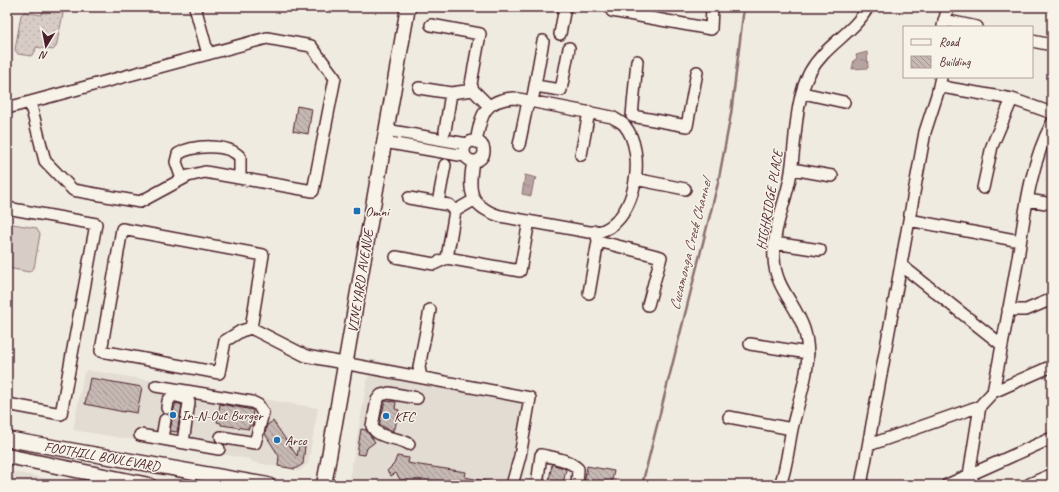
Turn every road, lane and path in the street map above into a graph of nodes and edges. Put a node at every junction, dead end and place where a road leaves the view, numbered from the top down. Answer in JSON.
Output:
{"nodes":[{"id":1,"x":195,"y":7,"type":"edge"},
{"id":2,"x":408,"y":7,"type":"edge"},
{"id":3,"x":565,"y":7,"type":"edge"},
{"id":4,"x":712,"y":7,"type":"edge"},
{"id":5,"x":868,"y":7,"type":"edge"},
{"id":6,"x":948,"y":7,"type":"edge"},
{"id":7,"x":636,"y":11,"type":"edge"},
{"id":8,"x":612,"y":12,"type":"dead end"},
{"id":9,"x":943,"y":23,"type":"edge"},
{"id":10,"x":431,"y":26,"type":"dead end"},
{"id":11,"x":968,"y":26,"type":"edge"},
{"id":12,"x":560,"y":34,"type":"dead end"},
{"id":13,"x":1033,"y":40,"type":"edge"},
{"id":14,"x":543,"y":42,"type":"dead end"},
{"id":15,"x":1052,"y":45,"type":"edge"},
{"id":16,"x":569,"y":48,"type":"dead end"},
{"id":17,"x":208,"y":54,"type":"junction"},
{"id":18,"x":637,"y":61,"type":"dead end"},
{"id":19,"x":697,"y":72,"type":"dead end"},
{"id":20,"x":940,"y":81,"type":"edge"},
{"id":21,"x":535,"y":86,"type":"junction"},
{"id":22,"x":419,"y":88,"type":"dead end"},
{"id":23,"x":473,"y":90,"type":"junction"},
{"id":24,"x":451,"y":93,"type":"junction"},
{"id":25,"x":802,"y":93,"type":"junction"},
{"id":26,"x":1012,"y":99,"type":"junction"},
{"id":27,"x":530,"y":101,"type":"junction"},
{"id":28,"x":30,"y":102,"type":"junction"},
{"id":29,"x":844,"y":102,"type":"dead end"},
{"id":30,"x":489,"y":106,"type":"junction"},
{"id":31,"x":7,"y":108,"type":"edge"},
{"id":32,"x":589,"y":112,"type":"junction"},
{"id":33,"x":1052,"y":113,"type":"edge"},
{"id":34,"x":632,"y":116,"type":"junction"},
{"id":35,"x":1052,"y":123,"type":"edge"},
{"id":36,"x":624,"y":125,"type":"junction"},
{"id":37,"x":445,"y":130,"type":"dead end"},
{"id":38,"x":385,"y":136,"type":"junction"},
{"id":39,"x":472,"y":143,"type":"junction"},
{"id":40,"x":519,"y":146,"type":"dead end"},
{"id":41,"x":581,"y":155,"type":"dead end"},
{"id":42,"x":469,"y":158,"type":"junction"},
{"id":43,"x":445,"y":165,"type":"dead end"},
{"id":44,"x":792,"y":169,"type":"junction"},
{"id":45,"x":832,"y":176,"type":"dead end"},
{"id":46,"x":240,"y":178,"type":"junction"},
{"id":47,"x":182,"y":179,"type":"junction"},
{"id":48,"x":635,"y":180,"type":"junction"},
{"id":49,"x":983,"y":188,"type":"dead end"},
{"id":50,"x":685,"y":189,"type":"dead end"},
{"id":51,"x":409,"y":198,"type":"dead end"},
{"id":52,"x":474,"y":200,"type":"junction"},
{"id":53,"x":1028,"y":200,"type":"junction"},
{"id":54,"x":438,"y":203,"type":"junction"},
{"id":55,"x":1052,"y":204,"type":"edge"},
{"id":56,"x":7,"y":208,"type":"edge"},
{"id":57,"x":455,"y":211,"type":"junction"},
{"id":58,"x":909,"y":220,"type":"junction"},
{"id":59,"x":529,"y":221,"type":"junction"},
{"id":60,"x":597,"y":236,"type":"junction"},
{"id":61,"x":1020,"y":241,"type":"junction"},
{"id":62,"x":774,"y":243,"type":"junction"},
{"id":63,"x":820,"y":250,"type":"dead end"},
{"id":64,"x":396,"y":257,"type":"dead end"},
{"id":65,"x":446,"y":258,"type":"junction"},
{"id":66,"x":901,"y":265,"type":"junction"},
{"id":67,"x":589,"y":293,"type":"dead end"},
{"id":68,"x":1052,"y":299,"type":"edge"},
{"id":69,"x":648,"y":305,"type":"dead end"},
{"id":70,"x":430,"y":310,"type":"dead end"},
{"id":71,"x":1008,"y":310,"type":"junction"},
{"id":72,"x":251,"y":328,"type":"junction"},
{"id":73,"x":750,"y":344,"type":"dead end"},
{"id":74,"x":1002,"y":345,"type":"junction"},
{"id":75,"x":808,"y":352,"type":"junction"},
{"id":76,"x":346,"y":363,"type":"junction"},
{"id":77,"x":1052,"y":366,"type":"edge"},
{"id":78,"x":421,"y":377,"type":"junction"},
{"id":79,"x":156,"y":386,"type":"dead end"},
{"id":80,"x":994,"y":392,"type":"junction"},
{"id":81,"x":417,"y":398,"type":"dead end"},
{"id":82,"x":7,"y":404,"type":"edge"},
{"id":83,"x":980,"y":406,"type":"junction"},
{"id":84,"x":167,"y":408,"type":"dead end"},
{"id":85,"x":729,"y":417,"type":"dead end"},
{"id":86,"x":165,"y":420,"type":"dead end"},
{"id":87,"x":792,"y":430,"type":"junction"},
{"id":88,"x":140,"y":434,"type":"dead end"},
{"id":89,"x":221,"y":437,"type":"dead end"},
{"id":90,"x":162,"y":438,"type":"junction"},
{"id":91,"x":1052,"y":438,"type":"edge"},
{"id":92,"x":7,"y":439,"type":"edge"},
{"id":93,"x":183,"y":442,"type":"junction"},
{"id":94,"x":409,"y":444,"type":"dead end"},
{"id":95,"x":868,"y":445,"type":"junction"},
{"id":96,"x":219,"y":449,"type":"dead end"},
{"id":97,"x":7,"y":456,"type":"edge"},
{"id":98,"x":1052,"y":476,"type":"edge"},
{"id":99,"x":972,"y":480,"type":"edge"},
{"id":100,"x":513,"y":484,"type":"edge"},
{"id":101,"x":149,"y":485,"type":"edge"},
{"id":102,"x":268,"y":485,"type":"edge"},
{"id":103,"x":324,"y":485,"type":"edge"},
{"id":104,"x":537,"y":485,"type":"edge"},
{"id":105,"x":577,"y":485,"type":"edge"},
{"id":106,"x":780,"y":485,"type":"edge"},
{"id":107,"x":861,"y":485,"type":"edge"},
{"id":108,"x":947,"y":485,"type":"edge"},
{"id":109,"x":1032,"y":485,"type":"edge"}],
"edges":[{"from":1,"to":17,"type":"street"},
{"from":2,"to":38,"type":"main road","name":"VINEYARD AVENUE"},
{"from":3,"to":12,"type":"street"},
{"from":4,"to":7,"type":"street"},
{"from":5,"to":25,"type":"street","name":"HIGHRIDGE PLACE"},
{"from":6,"to":9,"type":"street"},
{"from":7,"to":8,"type":"street"},
{"from":9,"to":11,"type":"street"},
{"from":10,"to":23,"type":"street"},
{"from":13,"to":15,"type":"street"},
{"from":14,"to":21,"type":"street"},
{"from":16,"to":21,"type":"street"},
{"from":17,"to":28,"type":"street"},
{"from":17,"to":46,"type":"street"},
{"from":18,"to":34,"type":"street"},
{"from":19,"to":34,"type":"street"},
{"from":20,"to":26,"type":"street"},
{"from":20,"to":58,"type":"street"},
{"from":21,"to":27,"type":"street"},
{"from":22,"to":24,"type":"street"},
{"from":23,"to":24,"type":"street"},
{"from":23,"to":30,"type":"street"},
{"from":24,"to":37,"type":"street"},
{"from":25,"to":29,"type":"street"},
{"from":25,"to":44,"type":"street","name":"HIGHRIDGE PLACE"},
{"from":26,"to":33,"type":"street"},
{"from":26,"to":49,"type":"street"},
{"from":27,"to":30,"type":"street"},
{"from":27,"to":32,"type":"street"},
{"from":27,"to":40,"type":"street"},
{"from":28,"to":31,"type":"street"},
{"from":28,"to":47,"type":"street"},
{"from":30,"to":39,"type":"street"},
{"from":32,"to":36,"type":"street"},
{"from":32,"to":41,"type":"street"},
{"from":34,"to":36,"type":"street"},
{"from":35,"to":53,"type":"street"},
{"from":36,"to":48,"type":"street"},
{"from":38,"to":39,"type":"street"},
{"from":38,"to":42,"type":"street"},
{"from":38,"to":76,"type":"main road","name":"VINEYARD AVENUE"},
{"from":39,"to":42,"type":"street"},
{"from":39,"to":42,"type":"street"},
{"from":42,"to":52,"type":"street"},
{"from":43,"to":54,"type":"street"},
{"from":44,"to":45,"type":"street"},
{"from":44,"to":62,"type":"street","name":"HIGHRIDGE PLACE"},
{"from":46,"to":47,"type":"street"},
{"from":46,"to":47,"type":"street"},
{"from":48,"to":50,"type":"street"},
{"from":48,"to":60,"type":"street"},
{"from":51,"to":54,"type":"street"},
{"from":52,"to":57,"type":"street"},
{"from":52,"to":59,"type":"street"},
{"from":53,"to":55,"type":"street"},
{"from":53,"to":61,"type":"street"},
{"from":54,"to":57,"type":"street"},
{"from":56,"to":82,"type":"street"},
{"from":57,"to":65,"type":"street"},
{"from":58,"to":61,"type":"street"},
{"from":58,"to":66,"type":"street"},
{"from":59,"to":60,"type":"street"},
{"from":59,"to":65,"type":"street"},
{"from":60,"to":67,"type":"street"},
{"from":60,"to":69,"type":"street"},
{"from":61,"to":71,"type":"street"},
{"from":62,"to":63,"type":"street"},
{"from":62,"to":75,"type":"street","name":"HIGHRIDGE PLACE"},
{"from":64,"to":65,"type":"street"},
{"from":66,"to":74,"type":"street"},
{"from":66,"to":95,"type":"street"},
{"from":68,"to":71,"type":"street"},
{"from":70,"to":78,"type":"street"},
{"from":71,"to":74,"type":"street"},
{"from":72,"to":72,"type":"street"},
{"from":72,"to":76,"type":"street"},
{"from":73,"to":75,"type":"street"},
{"from":74,"to":80,"type":"street"},
{"from":75,"to":87,"type":"street","name":"HIGHRIDGE PLACE"},
{"from":76,"to":78,"type":"street"},
{"from":76,"to":103,"type":"main road","name":"VINEYARD AVENUE"},
{"from":77,"to":80,"type":"street"},
{"from":78,"to":100,"type":"street"},
{"from":79,"to":89,"type":"street"},
{"from":80,"to":83,"type":"street"},
{"from":81,"to":94,"type":"street"},
{"from":83,"to":95,"type":"street"},
{"from":83,"to":99,"type":"street"},
{"from":84,"to":93,"type":"street"},
{"from":85,"to":87,"type":"street"},
{"from":86,"to":90,"type":"street"},
{"from":87,"to":106,"type":"street","name":"HIGHRIDGE PLACE"},
{"from":88,"to":90,"type":"street"},
{"from":90,"to":93,"type":"street"},
{"from":91,"to":99,"type":"street"},
{"from":92,"to":102,"type":"main road","name":"FOOTHILL BOULEVARD"},
{"from":93,"to":96,"type":"street"},
{"from":95,"to":107,"type":"street"},
{"from":97,"to":101,"type":"main road","name":"FOOTHILL BOULEVARD"},
{"from":98,"to":109,"type":"main road"},
{"from":99,"to":108,"type":"street"},
{"from":104,"to":105,"type":"street"}]}
